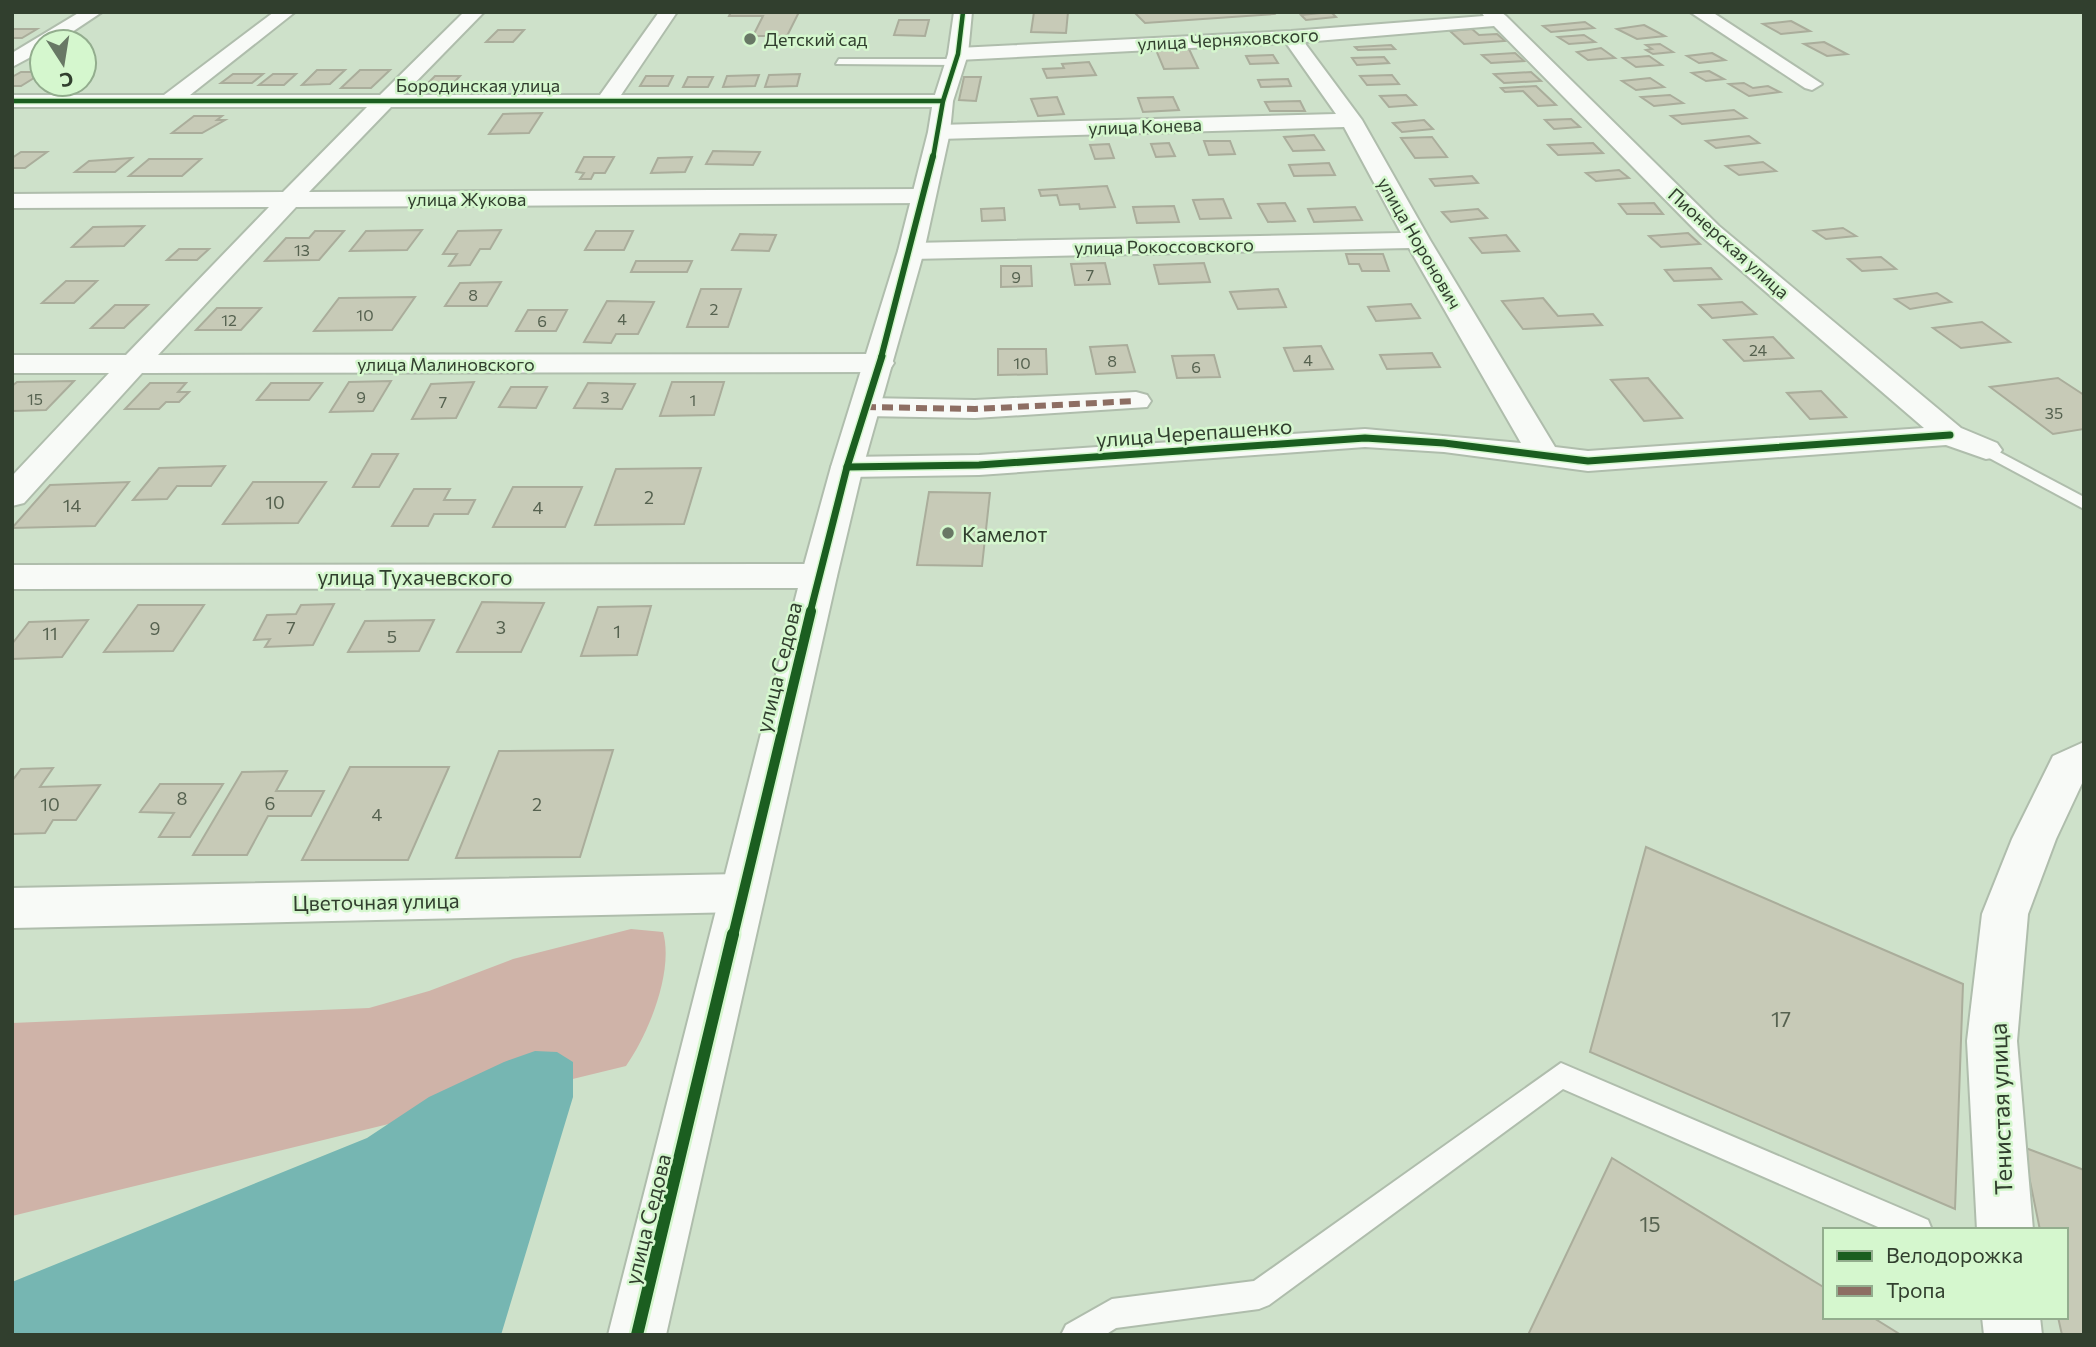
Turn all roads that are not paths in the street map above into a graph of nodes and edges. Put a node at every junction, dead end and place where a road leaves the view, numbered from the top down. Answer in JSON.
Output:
{"nodes":[{"id":1,"x":93,"y":12,"type":"edge"},
{"id":2,"x":286,"y":12,"type":"edge"},
{"id":3,"x":475,"y":12,"type":"edge"},
{"id":4,"x":668,"y":12,"type":"edge"},
{"id":5,"x":963,"y":12,"type":"edge"},
{"id":6,"x":1699,"y":12,"type":"edge"},
{"id":7,"x":1495,"y":16,"type":"edge"},
{"id":8,"x":67,"y":28,"type":"edge"},
{"id":9,"x":1291,"y":37,"type":"junction"},
{"id":10,"x":28,"y":52,"type":"edge"},
{"id":11,"x":956,"y":58,"type":"junction"},
{"id":12,"x":12,"y":61,"type":"edge"},
{"id":13,"x":839,"y":62,"type":"dead end"},
{"id":14,"x":1812,"y":84,"type":"dead end"},
{"id":15,"x":12,"y":100,"type":"edge"},
{"id":16,"x":169,"y":101,"type":"junction"},
{"id":17,"x":384,"y":101,"type":"junction"},
{"id":18,"x":606,"y":101,"type":"junction"},
{"id":19,"x":941,"y":117,"type":"junction"},
{"id":20,"x":1351,"y":120,"type":"junction"},
{"id":21,"x":922,"y":196,"type":"junction"},
{"id":22,"x":289,"y":200,"type":"junction"},
{"id":23,"x":12,"y":201,"type":"edge"},
{"id":24,"x":1417,"y":240,"type":"junction"},
{"id":25,"x":911,"y":251,"type":"junction"},
{"id":26,"x":880,"y":363,"type":"junction"},
{"id":27,"x":12,"y":364,"type":"edge"},
{"id":28,"x":133,"y":364,"type":"junction"},
{"id":29,"x":1136,"y":401,"type":"dead end"},
{"id":30,"x":865,"y":407,"type":"junction"},
{"id":31,"x":1950,"y":435,"type":"junction"},
{"id":32,"x":1986,"y":450,"type":"joint"},
{"id":33,"x":1544,"y":455,"type":"junction"},
{"id":34,"x":847,"y":467,"type":"junction"},
{"id":35,"x":12,"y":496,"type":"edge"},
{"id":36,"x":2084,"y":504,"type":"edge"},
{"id":37,"x":819,"y":576,"type":"junction"},
{"id":38,"x":12,"y":577,"type":"edge"},
{"id":39,"x":2084,"y":758,"type":"edge"},
{"id":40,"x":741,"y":893,"type":"junction"},
{"id":41,"x":12,"y":908,"type":"edge"},
{"id":42,"x":1913,"y":1228,"type":"edge"},
{"id":43,"x":2006,"y":1228,"type":"edge"},
{"id":44,"x":637,"y":1335,"type":"edge"},
{"id":45,"x":1076,"y":1335,"type":"edge"}],
"edges":[{"from":1,"to":8,"type":"street"},
{"from":2,"to":16,"type":"street"},
{"from":3,"to":17,"type":"street"},
{"from":4,"to":18,"type":"street"},
{"from":5,"to":11,"type":"street","name":"улица Седова"},
{"from":6,"to":14,"type":"street"},
{"from":7,"to":9,"type":"street","name":"улица Черняховского"},
{"from":7,"to":31,"type":"street","name":"Пионерская улица"},
{"from":9,"to":11,"type":"street","name":"улица Черняховского"},
{"from":9,"to":20,"type":"street","name":"улица Норонович"},
{"from":10,"to":12,"type":"street"},
{"from":11,"to":13,"type":"lane"},
{"from":11,"to":19,"type":"street","name":"улица Седова"},
{"from":15,"to":16,"type":"street","name":"Бородинская улица"},
{"from":16,"to":17,"type":"street","name":"Бородинская улица"},
{"from":17,"to":18,"type":"street","name":"Бородинская улица"},
{"from":17,"to":22,"type":"street"},
{"from":18,"to":19,"type":"street","name":"Бородинская улица"},
{"from":19,"to":20,"type":"street","name":"улица Конева"},
{"from":19,"to":21,"type":"street","name":"улица Седова"},
{"from":20,"to":24,"type":"street","name":"улица Норонович"},
{"from":21,"to":22,"type":"street","name":"улица Жукова"},
{"from":21,"to":25,"type":"street","name":"улица Седова"},
{"from":22,"to":23,"type":"street","name":"улица Жукова"},
{"from":22,"to":28,"type":"street"},
{"from":24,"to":25,"type":"street","name":"улица Рокоссовского"},
{"from":24,"to":33,"type":"street","name":"улица Норонович"},
{"from":25,"to":26,"type":"street","name":"улица Седова"},
{"from":26,"to":28,"type":"street","name":"улица Малиновского"},
{"from":26,"to":30,"type":"street","name":"улица Седова"},
{"from":27,"to":28,"type":"street","name":"улица Малиновского"},
{"from":28,"to":35,"type":"street"},
{"from":29,"to":30,"type":"street","name":"улица Черепашенко"},
{"from":30,"to":34,"type":"street","name":"улица Седова"},
{"from":31,"to":32,"type":"street","name":"Пионерская улица"},
{"from":31,"to":33,"type":"street","name":"улица Черепашенко"},
{"from":32,"to":36,"type":"lane"},
{"from":33,"to":34,"type":"street","name":"улица Черепашенко"},
{"from":34,"to":37,"type":"street","name":"улица Седова"},
{"from":37,"to":38,"type":"street","name":"улица Тухачевского"},
{"from":37,"to":40,"type":"street","name":"улица Седова"},
{"from":39,"to":43,"type":"street","name":"Тенистая улица"},
{"from":40,"to":41,"type":"street","name":"Цветочная улица"},
{"from":40,"to":44,"type":"street","name":"улица Седова"},
{"from":42,"to":45,"type":"lane"}]}
